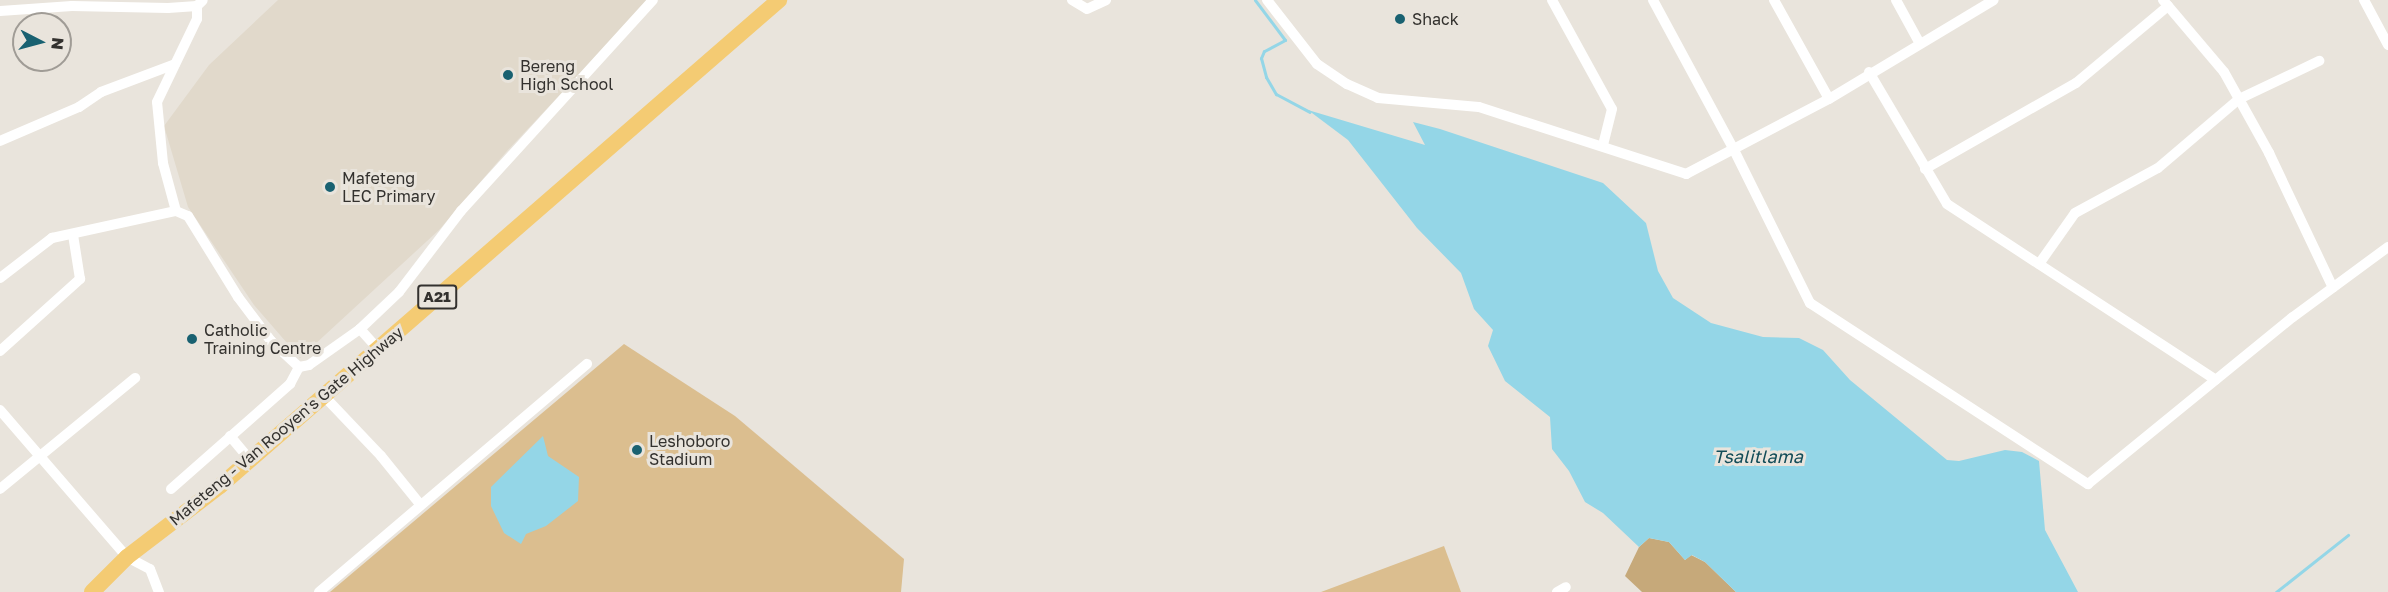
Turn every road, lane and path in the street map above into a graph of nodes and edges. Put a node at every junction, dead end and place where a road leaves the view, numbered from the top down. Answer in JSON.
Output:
{"nodes":[{"id":1,"x":652,"y":0,"type":"edge"},
{"id":2,"x":779,"y":0,"type":"edge"},
{"id":3,"x":1072,"y":0,"type":"edge"},
{"id":4,"x":1106,"y":0,"type":"edge"},
{"id":5,"x":1267,"y":0,"type":"edge"},
{"id":6,"x":1552,"y":0,"type":"edge"},
{"id":7,"x":1653,"y":0,"type":"edge"},
{"id":8,"x":1774,"y":0,"type":"edge"},
{"id":9,"x":1896,"y":0,"type":"edge"},
{"id":10,"x":1994,"y":0,"type":"edge"},
{"id":11,"x":2364,"y":0,"type":"edge"},
{"id":12,"x":200,"y":3,"type":"edge"},
{"id":13,"x":2166,"y":3,"type":"edge"},
{"id":14,"x":0,"y":10,"type":"edge"},
{"id":15,"x":1919,"y":42,"type":"junction"},
{"id":16,"x":2388,"y":45,"type":"edge"},
{"id":17,"x":2319,"y":61,"type":"dead end"},
{"id":18,"x":174,"y":64,"type":"junction"},
{"id":19,"x":1869,"y":72,"type":"junction"},
{"id":20,"x":1829,"y":99,"type":"junction"},
{"id":21,"x":2239,"y":99,"type":"junction"},
{"id":22,"x":0,"y":141,"type":"edge"},
{"id":23,"x":1603,"y":146,"type":"junction"},
{"id":24,"x":1734,"y":150,"type":"junction"},
{"id":25,"x":1926,"y":169,"type":"junction"},
{"id":26,"x":176,"y":211,"type":"junction"},
{"id":27,"x":73,"y":235,"type":"junction"},
{"id":28,"x":2388,"y":247,"type":"edge"},
{"id":29,"x":2039,"y":264,"type":"junction"},
{"id":30,"x":0,"y":278,"type":"edge"},
{"id":31,"x":2333,"y":288,"type":"junction"},
{"id":32,"x":360,"y":329,"type":"junction"},
{"id":33,"x":378,"y":349,"type":"junction"},
{"id":34,"x":0,"y":351,"type":"edge"},
{"id":35,"x":587,"y":364,"type":"dead end"},
{"id":36,"x":299,"y":367,"type":"junction"},
{"id":37,"x":135,"y":378,"type":"dead end"},
{"id":38,"x":2216,"y":380,"type":"junction"},
{"id":39,"x":323,"y":395,"type":"junction"},
{"id":40,"x":0,"y":410,"type":"edge"},
{"id":41,"x":230,"y":436,"type":"junction"},
{"id":42,"x":41,"y":457,"type":"junction"},
{"id":43,"x":249,"y":459,"type":"junction"},
{"id":44,"x":0,"y":489,"type":"edge"},
{"id":45,"x":171,"y":489,"type":"dead end"},
{"id":46,"x":419,"y":503,"type":"junction"},
{"id":47,"x":127,"y":557,"type":"junction"},
{"id":48,"x":92,"y":592,"type":"edge"},
{"id":49,"x":159,"y":592,"type":"edge"},
{"id":50,"x":319,"y":592,"type":"edge"}],
"edges":[{"from":1,"to":32,"type":"street"},
{"from":2,"to":33,"type":"main road","name":"Mafeteng - Van Rooyen's Gate Highway","number":"A21"},
{"from":3,"to":4,"type":"street"},
{"from":5,"to":23,"type":"street"},
{"from":6,"to":23,"type":"street"},
{"from":7,"to":24,"type":"street"},
{"from":8,"to":20,"type":"street"},
{"from":9,"to":15,"type":"street"},
{"from":10,"to":15,"type":"street"},
{"from":11,"to":16,"type":"street"},
{"from":12,"to":14,"type":"street"},
{"from":12,"to":18,"type":"street"},
{"from":13,"to":21,"type":"street"},
{"from":13,"to":25,"type":"street"},
{"from":15,"to":19,"type":"street"},
{"from":17,"to":21,"type":"street"},
{"from":18,"to":22,"type":"street"},
{"from":18,"to":26,"type":"street"},
{"from":19,"to":20,"type":"street"},
{"from":19,"to":25,"type":"street"},
{"from":20,"to":24,"type":"street"},
{"from":21,"to":29,"type":"street"},
{"from":21,"to":31,"type":"street"},
{"from":23,"to":24,"type":"street"},
{"from":24,"to":38,"type":"street"},
{"from":25,"to":29,"type":"street"},
{"from":26,"to":27,"type":"street"},
{"from":26,"to":36,"type":"street"},
{"from":27,"to":30,"type":"street"},
{"from":27,"to":34,"type":"street"},
{"from":28,"to":31,"type":"street"},
{"from":29,"to":38,"type":"street"},
{"from":31,"to":38,"type":"street"},
{"from":32,"to":33,"type":"street"},
{"from":32,"to":36,"type":"street"},
{"from":33,"to":39,"type":"main road","name":"Mafeteng - Van Rooyen's Gate Highway","number":"A21"},
{"from":35,"to":46,"type":"street"},
{"from":36,"to":41,"type":"street"},
{"from":37,"to":42,"type":"street"},
{"from":39,"to":43,"type":"main road","name":"Mafeteng - Van Rooyen's Gate Highway","number":"A21"},
{"from":39,"to":46,"type":"street"},
{"from":40,"to":42,"type":"street"},
{"from":41,"to":43,"type":"street"},
{"from":41,"to":45,"type":"street"},
{"from":42,"to":44,"type":"street"},
{"from":42,"to":47,"type":"street"},
{"from":43,"to":47,"type":"main road","name":"Mafeteng - Van Rooyen's Gate Highway","number":"A21"},
{"from":46,"to":50,"type":"street"},
{"from":47,"to":48,"type":"main road","name":"Mafeteng - Van Rooyen's Gate Highway","number":"A21"},
{"from":47,"to":49,"type":"street"}]}
